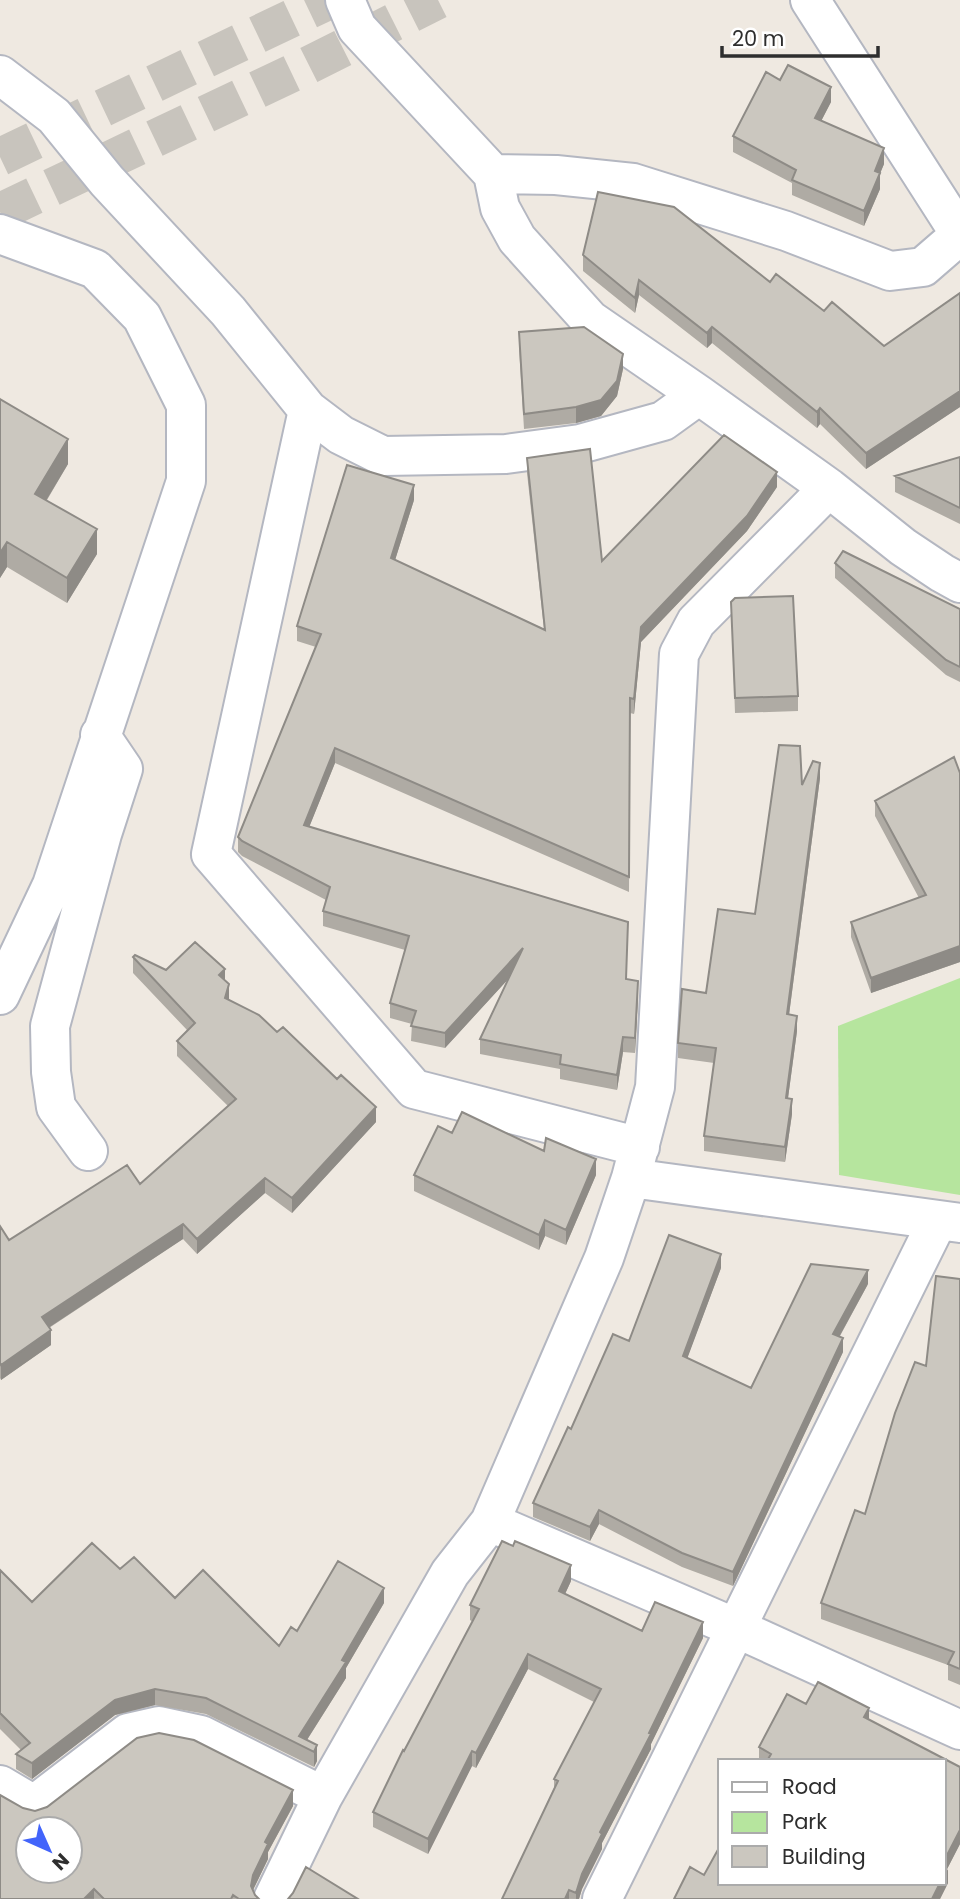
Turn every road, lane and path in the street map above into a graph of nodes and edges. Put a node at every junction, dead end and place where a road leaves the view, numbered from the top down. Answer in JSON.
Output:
{"nodes":[{"id":1,"x":345,"y":0,"type":"edge"},
{"id":2,"x":810,"y":0,"type":"edge"},
{"id":3,"x":0,"y":75,"type":"edge"},
{"id":4,"x":493,"y":174,"type":"junction"},
{"id":5,"x":0,"y":234,"type":"edge"},
{"id":6,"x":960,"y":234,"type":"edge"},
{"id":7,"x":699,"y":394,"type":"junction"},
{"id":8,"x":308,"y":410,"type":"junction"},
{"id":9,"x":829,"y":488,"type":"junction"},
{"id":10,"x":960,"y":583,"type":"edge"},
{"id":11,"x":100,"y":735,"type":"junction"},
{"id":12,"x":0,"y":995,"type":"edge"},
{"id":13,"x":88,"y":1151,"type":"dead end"},
{"id":14,"x":636,"y":1162,"type":"junction"},
{"id":15,"x":949,"y":1222,"type":"edge"},
{"id":16,"x":490,"y":1522,"type":"junction"},
{"id":17,"x":736,"y":1628,"type":"junction"},
{"id":18,"x":960,"y":1730,"type":"edge"},
{"id":19,"x":0,"y":1785,"type":"edge"},
{"id":20,"x":323,"y":1796,"type":"junction"},
{"id":21,"x":273,"y":1899,"type":"edge"},
{"id":22,"x":601,"y":1899,"type":"edge"}],
"edges":[{"from":1,"to":4,"type":"street"},
{"from":2,"to":6,"type":"street"},
{"from":3,"to":8,"type":"street"},
{"from":4,"to":6,"type":"street"},
{"from":4,"to":7,"type":"street"},
{"from":5,"to":11,"type":"street"},
{"from":7,"to":8,"type":"street"},
{"from":7,"to":9,"type":"street"},
{"from":8,"to":14,"type":"street"},
{"from":9,"to":10,"type":"street"},
{"from":9,"to":14,"type":"street"},
{"from":11,"to":12,"type":"street"},
{"from":11,"to":13,"type":"street"},
{"from":14,"to":15,"type":"street"},
{"from":14,"to":16,"type":"street"},
{"from":15,"to":17,"type":"street"},
{"from":16,"to":17,"type":"street"},
{"from":16,"to":20,"type":"street"},
{"from":17,"to":18,"type":"street"},
{"from":17,"to":22,"type":"street"},
{"from":19,"to":20,"type":"street"},
{"from":20,"to":21,"type":"street"}]}
